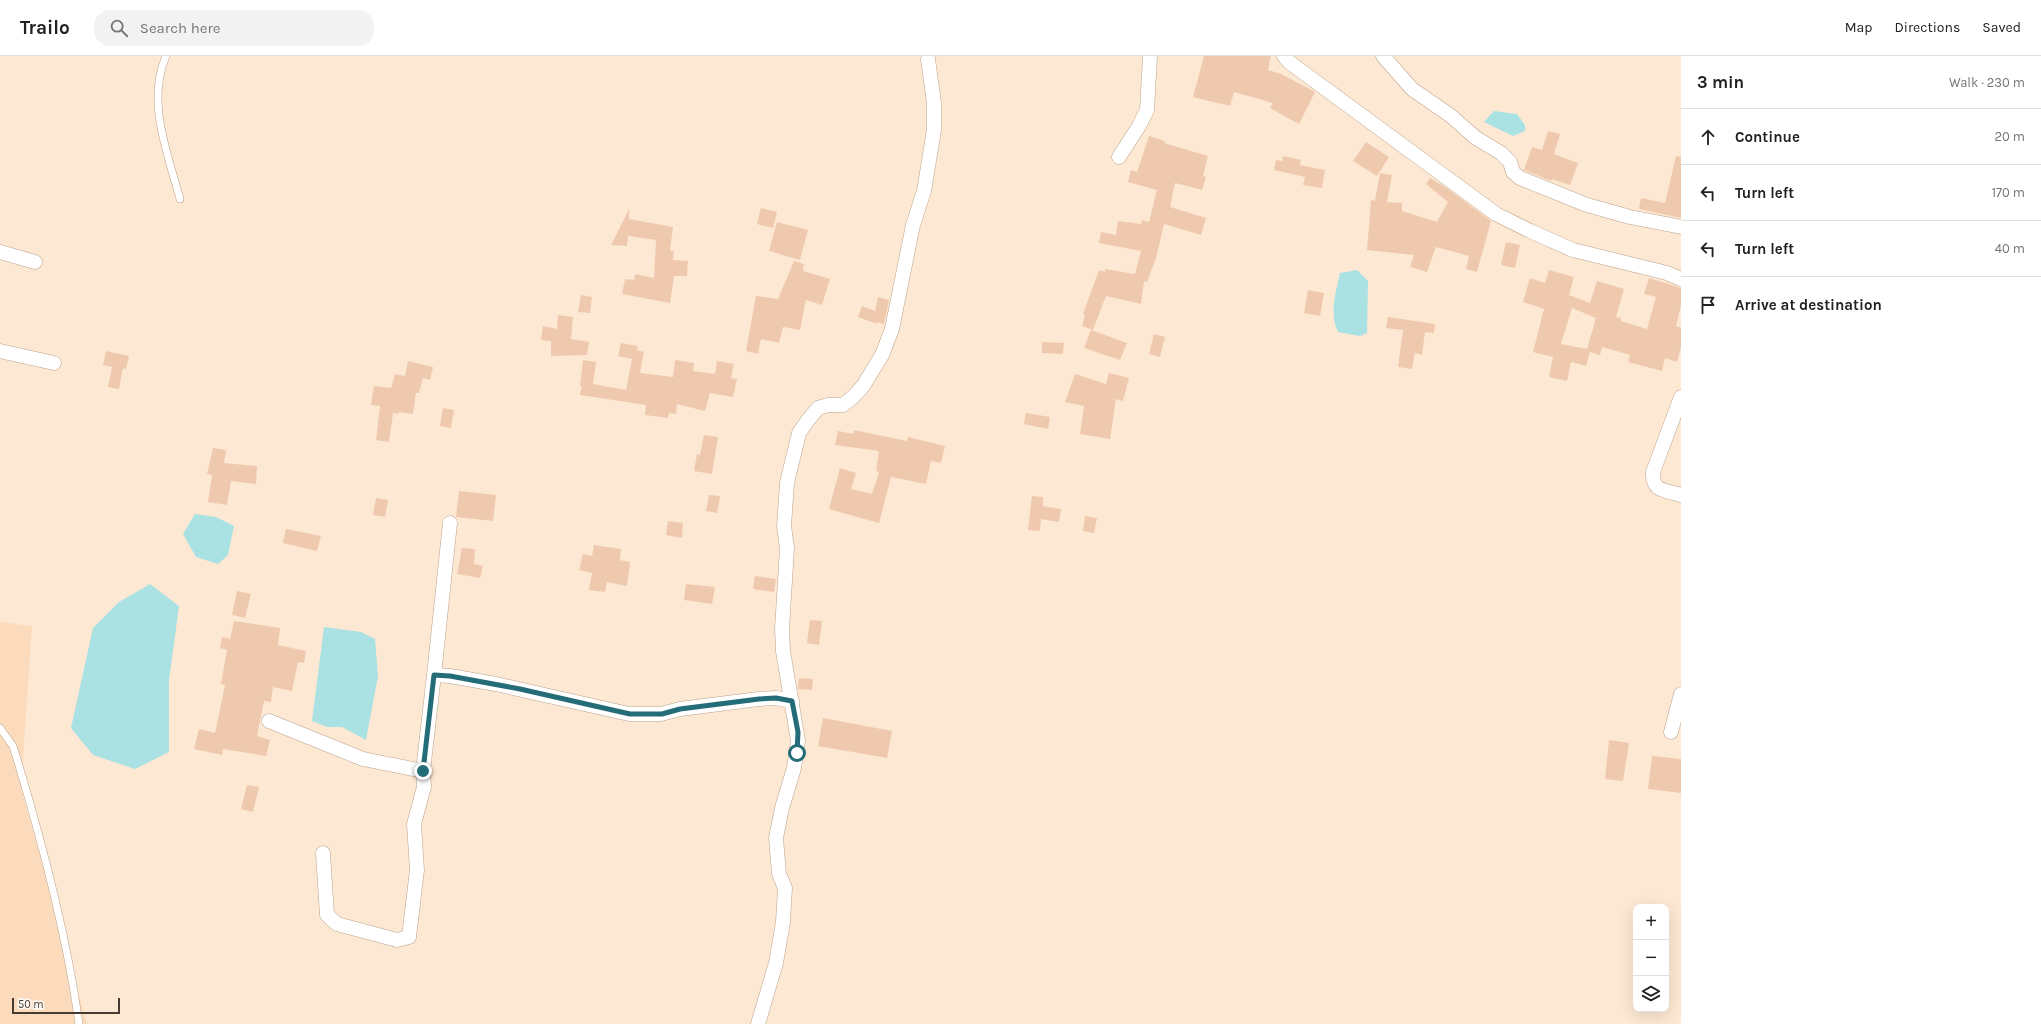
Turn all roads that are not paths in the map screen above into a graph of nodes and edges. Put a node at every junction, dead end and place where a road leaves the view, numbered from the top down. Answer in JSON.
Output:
{"nodes":[{"id":1,"x":166,"y":56,"type":"edge"},
{"id":2,"x":1150,"y":56,"type":"edge"},
{"id":3,"x":1284,"y":56,"type":"edge"},
{"id":4,"x":1383,"y":56,"type":"edge"},
{"id":5,"x":928,"y":59,"type":"dead end"},
{"id":6,"x":1119,"y":156,"type":"dead end"},
{"id":7,"x":180,"y":199,"type":"dead end"},
{"id":8,"x":1681,"y":226,"type":"edge"},
{"id":9,"x":0,"y":252,"type":"edge"},
{"id":10,"x":36,"y":262,"type":"dead end"},
{"id":11,"x":1681,"y":278,"type":"edge"},
{"id":12,"x":0,"y":351,"type":"edge"},
{"id":13,"x":54,"y":363,"type":"dead end"},
{"id":14,"x":1681,"y":397,"type":"edge"},
{"id":15,"x":1681,"y":495,"type":"edge"},
{"id":16,"x":450,"y":523,"type":"dead end"},
{"id":17,"x":434,"y":675,"type":"junction"},
{"id":18,"x":1681,"y":694,"type":"edge"},
{"id":19,"x":792,"y":701,"type":"junction"},
{"id":20,"x":268,"y":721,"type":"dead end"},
{"id":21,"x":0,"y":728,"type":"edge"},
{"id":22,"x":1671,"y":732,"type":"dead end"},
{"id":23,"x":423,"y":771,"type":"junction"},
{"id":24,"x":323,"y":853,"type":"dead end"},
{"id":25,"x":79,"y":1024,"type":"edge"},
{"id":26,"x":758,"y":1024,"type":"edge"}],
"edges":[{"from":1,"to":7,"type":"lane"},
{"from":2,"to":6,"type":"street"},
{"from":3,"to":11,"type":"street"},
{"from":4,"to":8,"type":"street"},
{"from":5,"to":19,"type":"street"},
{"from":9,"to":10,"type":"street"},
{"from":12,"to":13,"type":"street"},
{"from":14,"to":15,"type":"street"},
{"from":16,"to":17,"type":"street"},
{"from":17,"to":19,"type":"street"},
{"from":17,"to":23,"type":"street"},
{"from":18,"to":22,"type":"street"},
{"from":19,"to":26,"type":"street"},
{"from":20,"to":23,"type":"street"},
{"from":21,"to":25,"type":"lane"},
{"from":23,"to":24,"type":"street"}]}
